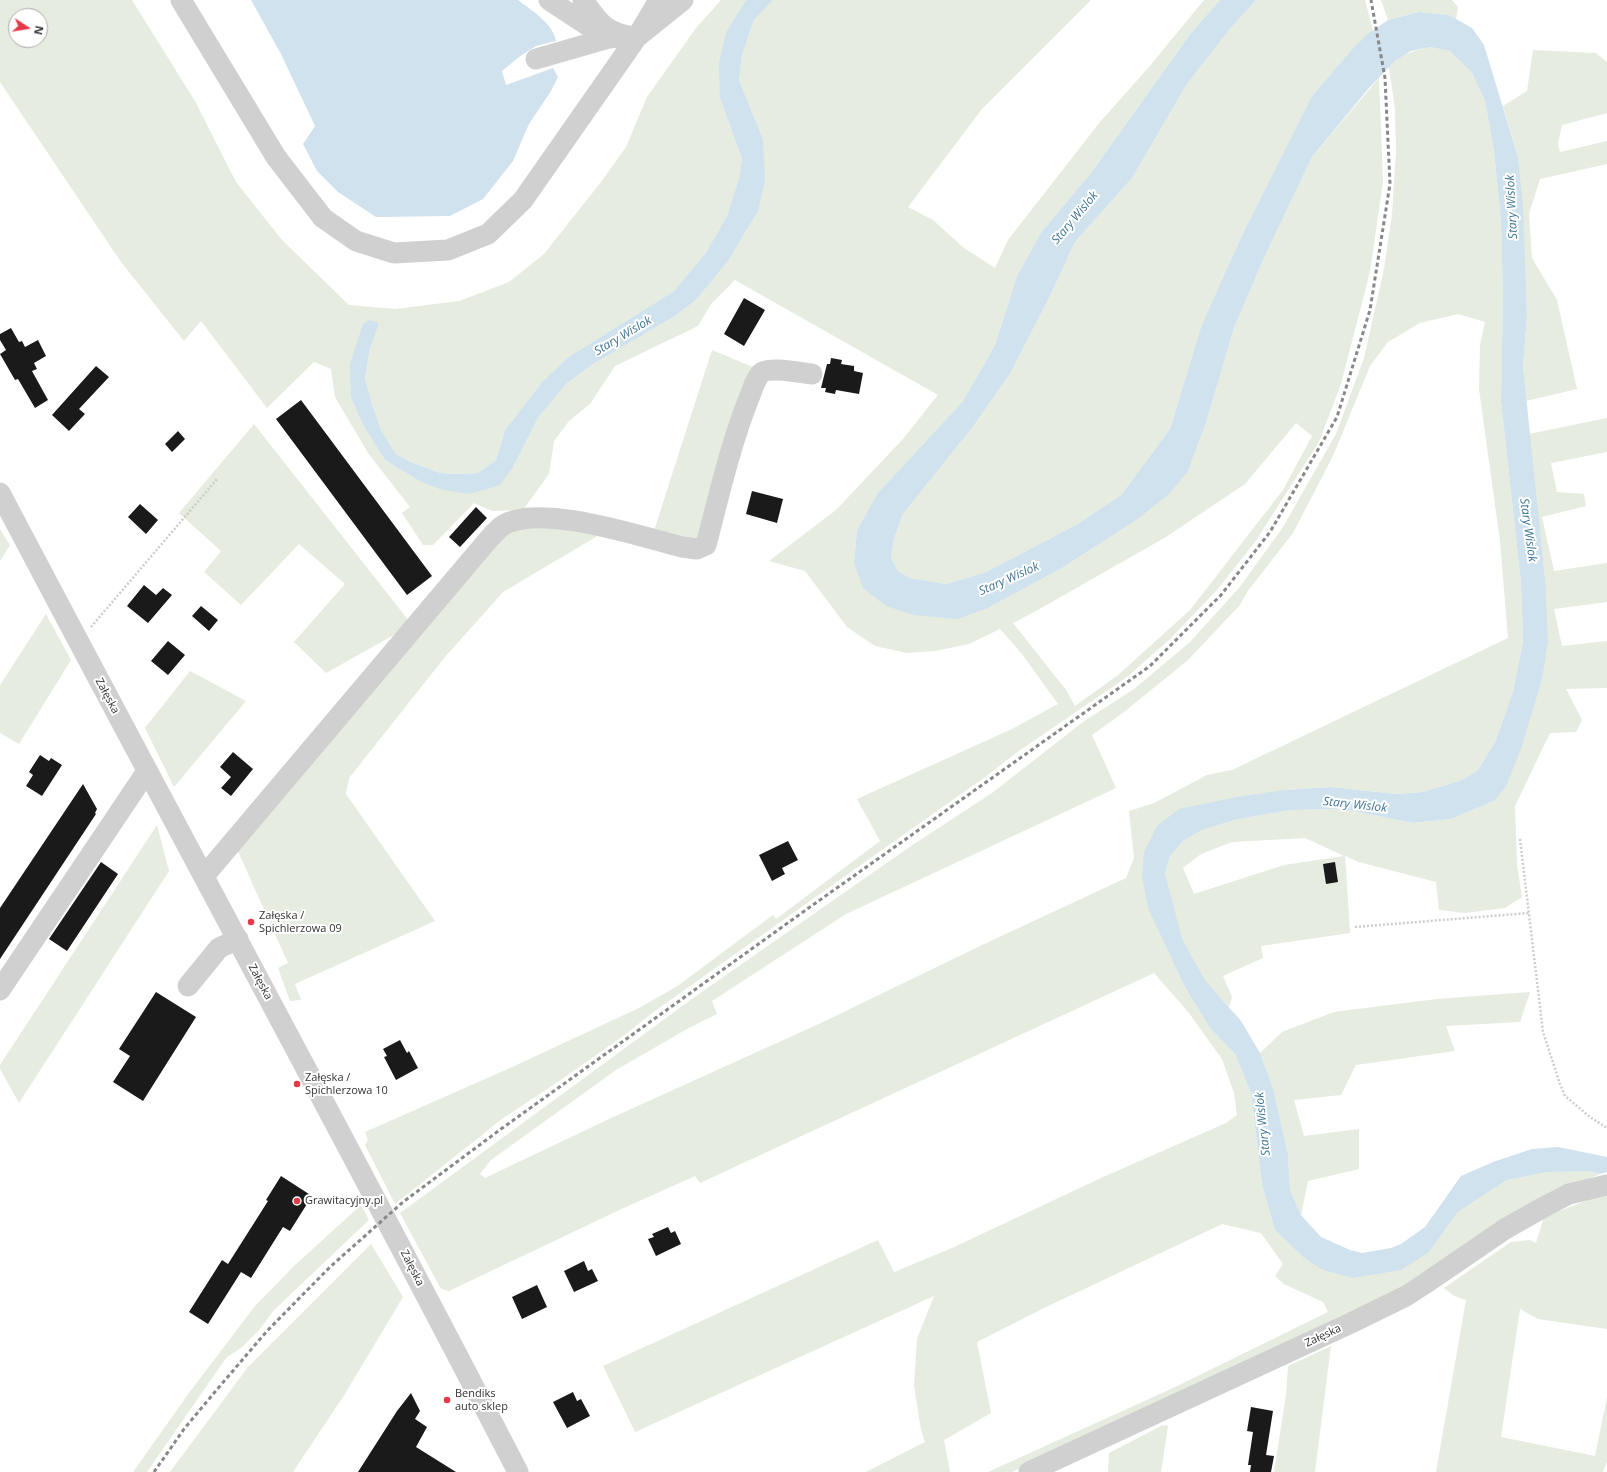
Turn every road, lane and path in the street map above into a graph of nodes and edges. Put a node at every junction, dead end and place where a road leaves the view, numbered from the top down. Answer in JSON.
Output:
{"nodes":[{"id":1,"x":181,"y":0,"type":"edge"},
{"id":2,"x":549,"y":0,"type":"edge"},
{"id":3,"x":583,"y":0,"type":"edge"},
{"id":4,"x":659,"y":0,"type":"edge"},
{"id":5,"x":683,"y":0,"type":"edge"},
{"id":6,"x":623,"y":34,"type":"junction"},
{"id":7,"x":536,"y":59,"type":"dead end"},
{"id":8,"x":812,"y":374,"type":"dead end"},
{"id":9,"x":218,"y":478,"type":"dead end"},
{"id":10,"x":0,"y":493,"type":"edge"},
{"id":11,"x":78,"y":641,"type":"junction"},
{"id":12,"x":147,"y":771,"type":"junction"},
{"id":13,"x":1520,"y":839,"type":"dead end"},
{"id":14,"x":204,"y":876,"type":"junction"},
{"id":15,"x":1529,"y":913,"type":"junction"},
{"id":16,"x":1355,"y":927,"type":"dead end"},
{"id":17,"x":238,"y":939,"type":"junction"},
{"id":18,"x":188,"y":986,"type":"dead end"},
{"id":19,"x":0,"y":990,"type":"edge"},
{"id":20,"x":1607,"y":1128,"type":"edge"},
{"id":21,"x":1607,"y":1184,"type":"edge"},
{"id":22,"x":518,"y":1472,"type":"edge"},
{"id":23,"x":1029,"y":1472,"type":"edge"}],
"edges":[{"from":1,"to":6,"type":"street"},
{"from":2,"to":6,"type":"street"},
{"from":3,"to":6,"type":"street"},
{"from":4,"to":6,"type":"street"},
{"from":5,"to":6,"type":"street"},
{"from":6,"to":7,"type":"street"},
{"from":8,"to":14,"type":"street"},
{"from":9,"to":11,"type":"path"},
{"from":10,"to":11,"type":"street","name":"Załęska"},
{"from":11,"to":12,"type":"street","name":"Załęska"},
{"from":12,"to":14,"type":"street","name":"Załęska"},
{"from":12,"to":19,"type":"street"},
{"from":13,"to":15,"type":"path"},
{"from":14,"to":17,"type":"street","name":"Załęska"},
{"from":15,"to":16,"type":"path"},
{"from":15,"to":20,"type":"path"},
{"from":17,"to":18,"type":"street"},
{"from":17,"to":22,"type":"street","name":"Załęska"},
{"from":21,"to":23,"type":"street","name":"Załęska"}]}
